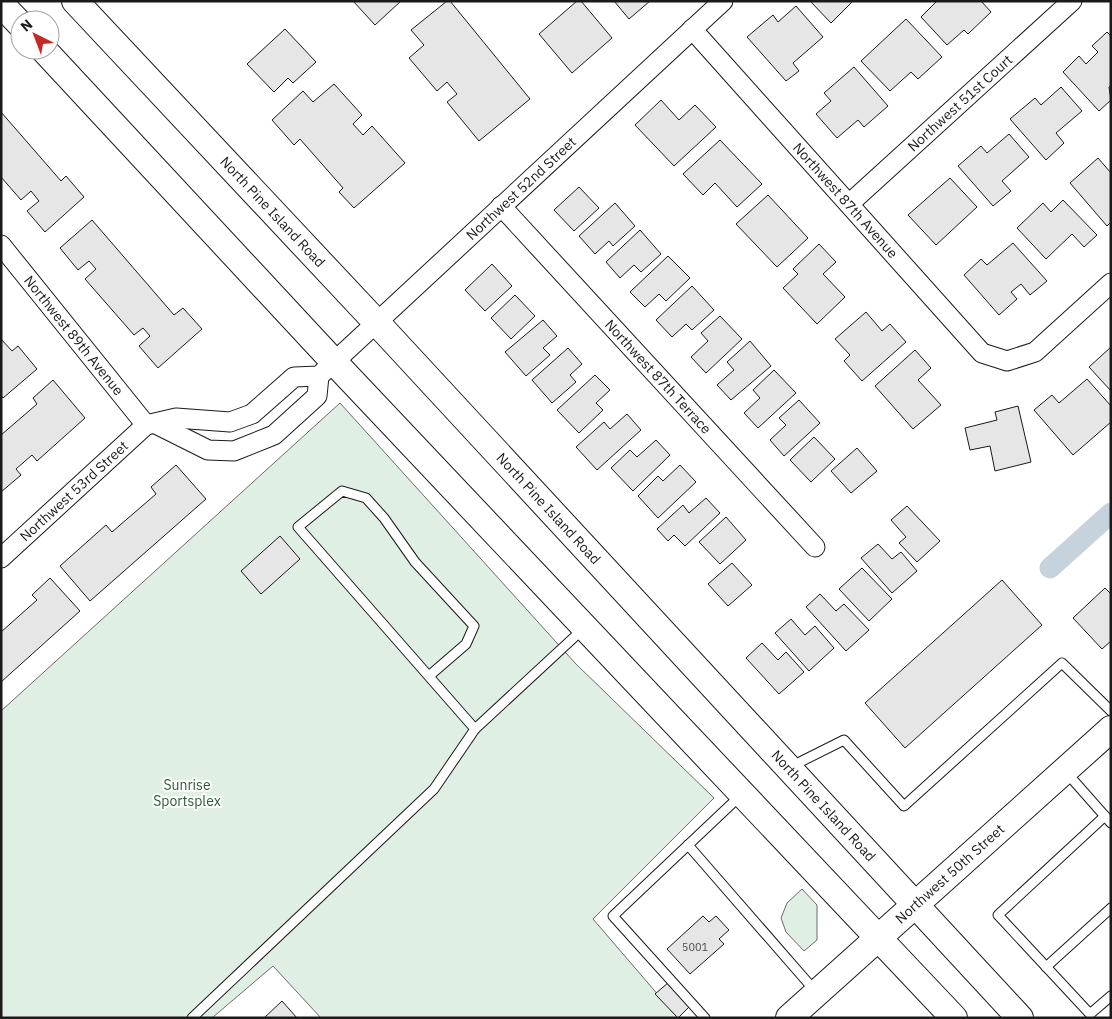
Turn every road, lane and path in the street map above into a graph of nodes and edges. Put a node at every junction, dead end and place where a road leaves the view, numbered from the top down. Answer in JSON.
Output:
{"nodes":[{"id":1,"x":75,"y":1,"type":"edge"},
{"id":2,"x":723,"y":1,"type":"edge"},
{"id":3,"x":1072,"y":1,"type":"edge"},
{"id":4,"x":1,"y":4,"type":"edge"},
{"id":5,"x":10,"y":13,"type":"edge"},
{"id":6,"x":692,"y":29,"type":"junction"},
{"id":7,"x":53,"y":60,"type":"edge"},
{"id":8,"x":848,"y":204,"type":"junction"},
{"id":9,"x":501,"y":206,"type":"junction"},
{"id":10,"x":1,"y":245,"type":"edge"},
{"id":11,"x":1111,"y":283,"type":"edge"},
{"id":12,"x":377,"y":323,"type":"junction"},
{"id":13,"x":326,"y":369,"type":"junction"},
{"id":14,"x":151,"y":425,"type":"junction"},
{"id":15,"x":815,"y":547,"type":"dead end"},
{"id":16,"x":1,"y":558,"type":"edge"},
{"id":17,"x":586,"y":628,"type":"junction"},
{"id":18,"x":429,"y":676,"type":"junction"},
{"id":19,"x":1111,"y":711,"type":"edge"},
{"id":20,"x":475,"y":729,"type":"junction"},
{"id":21,"x":1111,"y":729,"type":"edge"},
{"id":22,"x":788,"y":768,"type":"junction"},
{"id":23,"x":1065,"y":770,"type":"junction"},
{"id":24,"x":743,"y":793,"type":"junction"},
{"id":25,"x":1108,"y":819,"type":"edge"},
{"id":26,"x":688,"y":845,"type":"junction"},
{"id":27,"x":913,"y":904,"type":"junction"},
{"id":28,"x":1111,"y":908,"type":"edge"},
{"id":29,"x":878,"y":936,"type":"junction"},
{"id":30,"x":1046,"y":967,"type":"junction"},
{"id":31,"x":816,"y":992,"type":"junction"},
{"id":32,"x":1111,"y":996,"type":"edge"},
{"id":33,"x":1088,"y":1016,"type":"edge"},
{"id":34,"x":192,"y":1018,"type":"edge"},
{"id":35,"x":705,"y":1018,"type":"edge"},
{"id":36,"x":789,"y":1018,"type":"edge"},
{"id":37,"x":954,"y":1018,"type":"edge"},
{"id":38,"x":1020,"y":1018,"type":"edge"}],
"edges":[{"from":1,"to":12,"type":"main road","name":"North Pine Island Road"},
{"from":2,"to":6,"type":"street","name":"Northwest 52nd Street"},
{"from":3,"to":8,"type":"street","name":"Northwest 51st Court"},
{"from":4,"to":5,"type":"main road"},
{"from":6,"to":8,"type":"street","name":"Northwest 87th Avenue"},
{"from":6,"to":9,"type":"street","name":"Northwest 52nd Street"},
{"from":7,"to":13,"type":"main road"},
{"from":8,"to":11,"type":"street","name":"Northwest 87th Avenue"},
{"from":9,"to":12,"type":"street","name":"Northwest 52nd Street"},
{"from":9,"to":15,"type":"street","name":"Northwest 87th Terrace"},
{"from":10,"to":14,"type":"street","name":"Northwest 89th Avenue"},
{"from":12,"to":13,"type":"street","name":"Northwest 52nd Street"},
{"from":12,"to":22,"type":"main road","name":"North Pine Island Road"},
{"from":13,"to":14,"type":"street"},
{"from":13,"to":14,"type":"street"},
{"from":13,"to":17,"type":"main road"},
{"from":14,"to":16,"type":"street","name":"Northwest 53rd Street"},
{"from":17,"to":20,"type":"lane"},
{"from":17,"to":24,"type":"main road"},
{"from":18,"to":18,"type":"lane"},
{"from":18,"to":20,"type":"lane"},
{"from":19,"to":22,"type":"lane"},
{"from":20,"to":34,"type":"lane"},
{"from":21,"to":23,"type":"main road","name":"Northwest 50th Street"},
{"from":22,"to":27,"type":"main road","name":"North Pine Island Road"},
{"from":23,"to":25,"type":"lane"},
{"from":23,"to":27,"type":"main road","name":"Northwest 50th Street"},
{"from":24,"to":26,"type":"lane"},
{"from":24,"to":29,"type":"main road"},
{"from":25,"to":30,"type":"lane"},
{"from":26,"to":31,"type":"lane"},
{"from":26,"to":35,"type":"lane"},
{"from":27,"to":29,"type":"main road","name":"Northwest 50th Street"},
{"from":27,"to":38,"type":"main road","name":"North Pine Island Road"},
{"from":28,"to":30,"type":"lane"},
{"from":29,"to":31,"type":"main road","name":"Northwest 50th Street"},
{"from":29,"to":37,"type":"main road"},
{"from":30,"to":33,"type":"lane"},
{"from":31,"to":36,"type":"main road","name":"Northwest 50th Street"},
{"from":32,"to":33,"type":"lane"}]}
